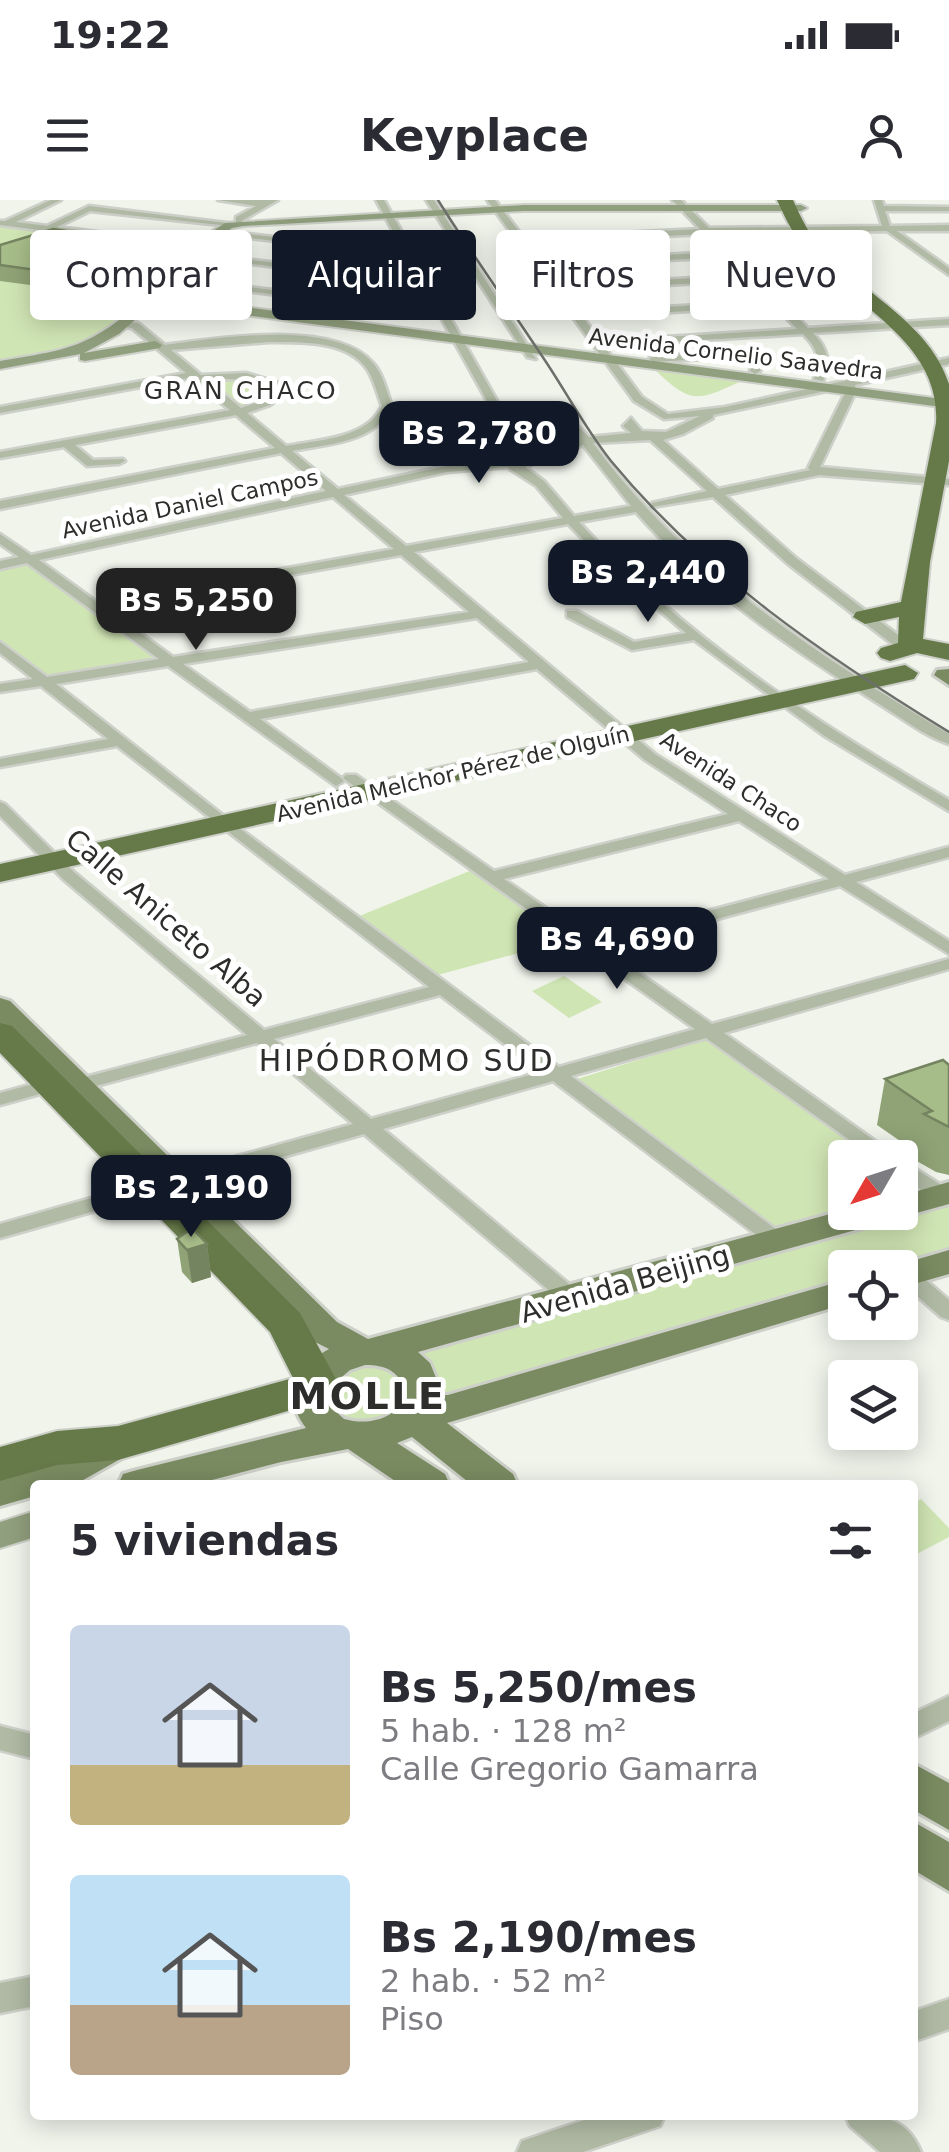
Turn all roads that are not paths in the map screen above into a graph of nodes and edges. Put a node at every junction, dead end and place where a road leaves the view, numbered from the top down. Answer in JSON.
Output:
{"nodes":[{"id":1,"x":41,"y":200,"type":"edge"},
{"id":2,"x":57,"y":200,"type":"edge"},
{"id":3,"x":222,"y":200,"type":"edge"},
{"id":4,"x":380,"y":200,"type":"edge"},
{"id":5,"x":430,"y":200,"type":"edge"},
{"id":6,"x":544,"y":200,"type":"edge"},
{"id":7,"x":270,"y":202,"type":"edge"},
{"id":8,"x":565,"y":205,"type":"edge"},
{"id":9,"x":679,"y":205,"type":"edge"},
{"id":10,"x":794,"y":206,"type":"edge"},
{"id":11,"x":879,"y":207,"type":"edge"},
{"id":12,"x":498,"y":210,"type":"edge"},
{"id":13,"x":949,"y":211,"type":"edge"},
{"id":14,"x":526,"y":213,"type":"junction"},
{"id":15,"x":440,"y":216,"type":"junction"},
{"id":16,"x":391,"y":218,"type":"junction"},
{"id":17,"x":2,"y":222,"type":"edge"},
{"id":18,"x":886,"y":227,"type":"junction"},
{"id":19,"x":243,"y":228,"type":"junction"},
{"id":20,"x":949,"y":228,"type":"edge"},
{"id":21,"x":48,"y":229,"type":"junction"},
{"id":22,"x":804,"y":229,"type":"junction"},
{"id":23,"x":56,"y":230,"type":"edge"},
{"id":24,"x":238,"y":230,"type":"edge"},
{"id":25,"x":240,"y":230,"type":"edge"},
{"id":26,"x":398,"y":230,"type":"edge"},
{"id":27,"x":704,"y":230,"type":"edge"},
{"id":28,"x":754,"y":230,"type":"edge"},
{"id":29,"x":272,"y":233,"type":"edge"},
{"id":30,"x":919,"y":250,"type":"junction"},
{"id":31,"x":934,"y":250,"type":"dead end"},
{"id":32,"x":949,"y":272,"type":"edge"},
{"id":33,"x":252,"y":311,"type":"edge"},
{"id":34,"x":133,"y":320,"type":"edge"},
{"id":35,"x":448,"y":320,"type":"edge"},
{"id":36,"x":579,"y":320,"type":"edge"},
{"id":37,"x":797,"y":320,"type":"edge"},
{"id":38,"x":949,"y":322,"type":"edge"},
{"id":39,"x":908,"y":324,"type":"junction"},
{"id":40,"x":128,"y":325,"type":"junction"},
{"id":41,"x":808,"y":331,"type":"junction"},
{"id":42,"x":458,"y":338,"type":"junction"},
{"id":43,"x":157,"y":347,"type":"junction"},
{"id":44,"x":528,"y":350,"type":"junction"},
{"id":45,"x":601,"y":350,"type":"junction"},
{"id":46,"x":68,"y":360,"type":"junction"},
{"id":47,"x":944,"y":362,"type":"edge"},
{"id":48,"x":0,"y":368,"type":"edge"},
{"id":49,"x":192,"y":377,"type":"junction"},
{"id":50,"x":884,"y":382,"type":"junction"},
{"id":51,"x":823,"y":384,"type":"junction"},
{"id":52,"x":850,"y":387,"type":"junction"},
{"id":53,"x":792,"y":389,"type":"junction"},
{"id":54,"x":638,"y":399,"type":"junction"},
{"id":55,"x":947,"y":400,"type":"edge"},
{"id":56,"x":0,"y":410,"type":"edge"},
{"id":57,"x":725,"y":410,"type":"junction"},
{"id":58,"x":234,"y":412,"type":"junction"},
{"id":59,"x":501,"y":417,"type":"junction"},
{"id":60,"x":667,"y":417,"type":"junction"},
{"id":61,"x":632,"y":420,"type":"junction"},
{"id":62,"x":686,"y":429,"type":"junction"},
{"id":63,"x":581,"y":435,"type":"junction"},
{"id":64,"x":649,"y":436,"type":"junction"},
{"id":65,"x":66,"y":443,"type":"junction"},
{"id":66,"x":530,"y":444,"type":"junction"},
{"id":67,"x":494,"y":448,"type":"junction"},
{"id":68,"x":278,"y":449,"type":"junction"},
{"id":69,"x":0,"y":455,"type":"edge"},
{"id":70,"x":546,"y":458,"type":"junction"},
{"id":71,"x":680,"y":458,"type":"junction"},
{"id":72,"x":119,"y":461,"type":"dead end"},
{"id":73,"x":508,"y":464,"type":"junction"},
{"id":74,"x":447,"y":469,"type":"junction"},
{"id":75,"x":819,"y":472,"type":"junction"},
{"id":76,"x":942,"y":481,"type":"edge"},
{"id":77,"x":545,"y":484,"type":"junction"},
{"id":78,"x":332,"y":494,"type":"junction"},
{"id":79,"x":714,"y":494,"type":"junction"},
{"id":80,"x":0,"y":505,"type":"edge"},
{"id":81,"x":656,"y":505,"type":"dead end"},
{"id":82,"x":639,"y":508,"type":"junction"},
{"id":83,"x":571,"y":520,"type":"junction"},
{"id":84,"x":0,"y":538,"type":"edge"},
{"id":85,"x":400,"y":552,"type":"junction"},
{"id":86,"x":32,"y":559,"type":"junction"},
{"id":87,"x":0,"y":566,"type":"edge"},
{"id":88,"x":97,"y":606,"type":"junction"},
{"id":89,"x":912,"y":607,"type":"junction"},
{"id":90,"x":478,"y":614,"type":"junction"},
{"id":91,"x":572,"y":614,"type":"dead end"},
{"id":92,"x":865,"y":617,"type":"junction"},
{"id":93,"x":694,"y":636,"type":"junction"},
{"id":94,"x":0,"y":646,"type":"edge"},
{"id":95,"x":930,"y":657,"type":"edge"},
{"id":96,"x":170,"y":661,"type":"junction"},
{"id":97,"x":537,"y":664,"type":"junction"},
{"id":98,"x":849,"y":678,"type":"junction"},
{"id":99,"x":42,"y":681,"type":"junction"},
{"id":100,"x":0,"y":688,"type":"edge"},
{"id":101,"x":771,"y":695,"type":"junction"},
{"id":102,"x":248,"y":716,"type":"junction"},
{"id":103,"x":615,"y":730,"type":"junction"},
{"id":104,"x":949,"y":740,"type":"edge"},
{"id":105,"x":118,"y":741,"type":"junction"},
{"id":106,"x":0,"y":763,"type":"edge"},
{"id":107,"x":353,"y":784,"type":"junction"},
{"id":108,"x":949,"y":806,"type":"edge"},
{"id":109,"x":0,"y":807,"type":"edge"},
{"id":110,"x":740,"y":816,"type":"junction"},
{"id":111,"x":216,"y":817,"type":"junction"},
{"id":112,"x":949,"y":852,"type":"edge"},
{"id":113,"x":48,"y":853,"type":"junction"},
{"id":114,"x":0,"y":855,"type":"edge"},
{"id":115,"x":0,"y":873,"type":"edge"},
{"id":116,"x":490,"y":876,"type":"junction"},
{"id":117,"x":844,"y":881,"type":"junction"},
{"id":118,"x":593,"y":947,"type":"junction"},
{"id":119,"x":949,"y":949,"type":"edge"},
{"id":120,"x":949,"y":964,"type":"edge"},
{"id":121,"x":442,"y":989,"type":"junction"},
{"id":122,"x":0,"y":1007,"type":"edge"},
{"id":123,"x":710,"y":1030,"type":"junction"},
{"id":124,"x":0,"y":1033,"type":"edge"},
{"id":125,"x":262,"y":1037,"type":"junction"},
{"id":126,"x":556,"y":1075,"type":"junction"},
{"id":127,"x":64,"y":1085,"type":"junction"},
{"id":128,"x":0,"y":1099,"type":"edge"},
{"id":129,"x":369,"y":1127,"type":"junction"},
{"id":130,"x":864,"y":1140,"type":"edge"},
{"id":131,"x":918,"y":1177,"type":"edge"},
{"id":132,"x":162,"y":1184,"type":"junction"},
{"id":133,"x":945,"y":1194,"type":"edge"},
{"id":134,"x":918,"y":1202,"type":"edge"},
{"id":135,"x":828,"y":1227,"type":"edge"},
{"id":136,"x":0,"y":1231,"type":"edge"},
{"id":137,"x":778,"y":1241,"type":"junction"},
{"id":138,"x":949,"y":1262,"type":"edge"},
{"id":139,"x":918,"y":1271,"type":"edge"},
{"id":140,"x":918,"y":1287,"type":"edge"},
{"id":141,"x":828,"y":1297,"type":"edge"},
{"id":142,"x":573,"y":1299,"type":"junction"},
{"id":143,"x":949,"y":1312,"type":"edge"},
{"id":144,"x":366,"y":1352,"type":"junction"},
{"id":145,"x":313,"y":1384,"type":"junction"},
{"id":146,"x":417,"y":1414,"type":"junction"},
{"id":147,"x":353,"y":1436,"type":"junction"},
{"id":148,"x":118,"y":1443,"type":"junction"},
{"id":149,"x":0,"y":1464,"type":"edge"},
{"id":150,"x":36,"y":1480,"type":"edge"},
{"id":151,"x":162,"y":1480,"type":"edge"},
{"id":152,"x":423,"y":1480,"type":"edge"},
{"id":153,"x":493,"y":1480,"type":"edge"},
{"id":154,"x":30,"y":1482,"type":"edge"},
{"id":155,"x":0,"y":1490,"type":"edge"},
{"id":156,"x":30,"y":1500,"type":"edge"},
{"id":157,"x":0,"y":1509,"type":"edge"},
{"id":158,"x":30,"y":1525,"type":"edge"},
{"id":159,"x":0,"y":1534,"type":"edge"},
{"id":160,"x":949,"y":1708,"type":"edge"},
{"id":161,"x":918,"y":1724,"type":"edge"},
{"id":162,"x":0,"y":1738,"type":"edge"},
{"id":163,"x":30,"y":1746,"type":"edge"},
{"id":164,"x":918,"y":1787,"type":"edge"},
{"id":165,"x":949,"y":1809,"type":"edge"},
{"id":166,"x":918,"y":1846,"type":"edge"},
{"id":167,"x":949,"y":1869,"type":"edge"},
{"id":168,"x":30,"y":1991,"type":"edge"},
{"id":169,"x":0,"y":1998,"type":"edge"},
{"id":170,"x":949,"y":2014,"type":"edge"},
{"id":171,"x":918,"y":2024,"type":"edge"},
{"id":172,"x":633,"y":2120,"type":"edge"},
{"id":173,"x":868,"y":2120,"type":"edge"},
{"id":174,"x":533,"y":2152,"type":"edge"},
{"id":175,"x":904,"y":2152,"type":"edge"}],
"edges":[{"from":1,"to":17,"type":"street"},
{"from":2,"to":17,"type":"street"},
{"from":3,"to":7,"type":"street"},
{"from":4,"to":16,"type":"street"},
{"from":5,"to":15,"type":"street"},
{"from":6,"to":14,"type":"main road"},
{"from":7,"to":19,"type":"street"},
{"from":8,"to":9,"type":"main road"},
{"from":8,"to":14,"type":"main road"},
{"from":9,"to":10,"type":"main road"},
{"from":9,"to":14,"type":"main road"},
{"from":9,"to":27,"type":"street"},
{"from":10,"to":22,"type":"highway"},
{"from":11,"to":13,"type":"street"},
{"from":11,"to":18,"type":"street"},
{"from":12,"to":14,"type":"main road"},
{"from":12,"to":15,"type":"main road"},
{"from":15,"to":16,"type":"main road"},
{"from":15,"to":44,"type":"street"},
{"from":16,"to":19,"type":"main road"},
{"from":16,"to":26,"type":"street"},
{"from":17,"to":21,"type":"street"},
{"from":18,"to":20,"type":"street"},
{"from":18,"to":22,"type":"street"},
{"from":18,"to":30,"type":"street"},
{"from":19,"to":21,"type":"street"},
{"from":19,"to":24,"type":"main road"},
{"from":19,"to":25,"type":"main road"},
{"from":19,"to":29,"type":"street"},
{"from":21,"to":23,"type":"street"},
{"from":22,"to":28,"type":"street"},
{"from":22,"to":39,"type":"highway"},
{"from":30,"to":31,"type":"street"},
{"from":30,"to":32,"type":"street"},
{"from":33,"to":42,"type":"main road","name":"Avenida Cornelio Saavedra"},
{"from":34,"to":40,"type":"main road"},
{"from":35,"to":42,"type":"street"},
{"from":36,"to":45,"type":"street"},
{"from":37,"to":41,"type":"street"},
{"from":38,"to":39,"type":"street"},
{"from":39,"to":41,"type":"street"},
{"from":39,"to":47,"type":"highway"},
{"from":40,"to":43,"type":"street","name":"Avenida Chaco"},
{"from":40,"to":46,"type":"main road"},
{"from":40,"to":48,"type":"main road"},
{"from":41,"to":45,"type":"street"},
{"from":41,"to":51,"type":"street"},
{"from":42,"to":44,"type":"main road","name":"Avenida Cornelio Saavedra"},
{"from":42,"to":59,"type":"street"},
{"from":43,"to":46,"type":"main road"},
{"from":43,"to":49,"type":"street","name":"Avenida Chaco"},
{"from":43,"to":68,"type":"street"},
{"from":44,"to":45,"type":"main road","name":"Avenida Cornelio Saavedra"},
{"from":44,"to":45,"type":"main road","name":"Avenida Cornelio Saavedra"},
{"from":45,"to":51,"type":"main road","name":"Avenida Cornelio Saavedra"},
{"from":45,"to":53,"type":"main road","name":"Avenida Cornelio Saavedra"},
{"from":45,"to":54,"type":"street"},
{"from":46,"to":48,"type":"main road"},
{"from":47,"to":50,"type":"street"},
{"from":47,"to":55,"type":"highway"},
{"from":49,"to":56,"type":"street"},
{"from":49,"to":58,"type":"street","name":"Avenida Chaco"},
{"from":49,"to":58,"type":"street"},
{"from":50,"to":52,"type":"main road","name":"Avenida Cornelio Saavedra"},
{"from":50,"to":55,"type":"main road","name":"Avenida Cornelio Saavedra"},
{"from":51,"to":52,"type":"main road","name":"Avenida Cornelio Saavedra"},
{"from":51,"to":53,"type":"main road","name":"Avenida Cornelio Saavedra"},
{"from":52,"to":55,"type":"main road","name":"Avenida Cornelio Saavedra"},
{"from":52,"to":75,"type":"street"},
{"from":53,"to":57,"type":"street"},
{"from":54,"to":60,"type":"street"},
{"from":54,"to":61,"type":"street"},
{"from":55,"to":76,"type":"highway"},
{"from":57,"to":60,"type":"street"},
{"from":57,"to":62,"type":"street"},
{"from":58,"to":65,"type":"street"},
{"from":58,"to":68,"type":"street","name":"Avenida Chaco"},
{"from":59,"to":66,"type":"street"},
{"from":59,"to":67,"type":"street"},
{"from":60,"to":61,"type":"street"},
{"from":60,"to":62,"type":"street"},
{"from":61,"to":63,"type":"street"},
{"from":61,"to":64,"type":"street"},
{"from":62,"to":64,"type":"street"},
{"from":62,"to":71,"type":"street"},
{"from":63,"to":64,"type":"street"},
{"from":63,"to":66,"type":"street"},
{"from":63,"to":70,"type":"street"},
{"from":63,"to":82,"type":"street"},
{"from":64,"to":71,"type":"street"},
{"from":65,"to":69,"type":"street"},
{"from":65,"to":72,"type":"street"},
{"from":66,"to":67,"type":"street","name":"Avenida Daniel Campos"},
{"from":66,"to":70,"type":"street"},
{"from":67,"to":73,"type":"street"},
{"from":67,"to":74,"type":"street","name":"Avenida Daniel Campos"},
{"from":68,"to":78,"type":"street","name":"Avenida Chaco"},
{"from":68,"to":80,"type":"street"},
{"from":70,"to":73,"type":"street","name":"Avenida Daniel Campos"},
{"from":70,"to":77,"type":"street"},
{"from":71,"to":79,"type":"street"},
{"from":73,"to":74,"type":"street","name":"Avenida Daniel Campos"},
{"from":73,"to":77,"type":"street"},
{"from":74,"to":78,"type":"street","name":"Avenida Daniel Campos"},
{"from":75,"to":76,"type":"street"},
{"from":75,"to":79,"type":"street"},
{"from":76,"to":89,"type":"highway"},
{"from":77,"to":83,"type":"street"},
{"from":78,"to":85,"type":"street","name":"Avenida Chaco"},
{"from":78,"to":86,"type":"street","name":"Avenida Daniel Campos"},
{"from":79,"to":81,"type":"street"},
{"from":79,"to":92,"type":"street"},
{"from":82,"to":83,"type":"street"},
{"from":82,"to":98,"type":"street"},
{"from":83,"to":85,"type":"street"},
{"from":83,"to":93,"type":"street"},
{"from":84,"to":86,"type":"street"},
{"from":85,"to":88,"type":"street"},
{"from":85,"to":90,"type":"street","name":"Avenida Chaco"},
{"from":86,"to":87,"type":"street","name":"Avenida Daniel Campos"},
{"from":86,"to":88,"type":"street"},
{"from":88,"to":96,"type":"street"},
{"from":89,"to":92,"type":"highway"},
{"from":89,"to":95,"type":"highway"},
{"from":90,"to":96,"type":"street"},
{"from":90,"to":97,"type":"street","name":"Avenida Chaco"},
{"from":91,"to":93,"type":"street"},
{"from":92,"to":95,"type":"street"},
{"from":93,"to":101,"type":"street"},
{"from":94,"to":99,"type":"street"},
{"from":95,"to":98,"type":"highway","name":"Avenida Melchor Pérez de Olguín"},
{"from":96,"to":99,"type":"street"},
{"from":96,"to":102,"type":"street"},
{"from":97,"to":102,"type":"street"},
{"from":97,"to":103,"type":"street","name":"Avenida Chaco"},
{"from":98,"to":101,"type":"highway","name":"Avenida Melchor Pérez de Olguín"},
{"from":98,"to":104,"type":"street"},
{"from":99,"to":100,"type":"street"},
{"from":99,"to":105,"type":"street"},
{"from":101,"to":103,"type":"highway","name":"Avenida Melchor Pérez de Olguín"},
{"from":101,"to":108,"type":"street"},
{"from":102,"to":107,"type":"street"},
{"from":103,"to":107,"type":"highway","name":"Avenida Melchor Pérez de Olguín"},
{"from":103,"to":110,"type":"street","name":"Avenida Chaco"},
{"from":105,"to":106,"type":"street"},
{"from":105,"to":111,"type":"street"},
{"from":107,"to":111,"type":"highway","name":"Avenida Melchor Pérez de Olguín"},
{"from":107,"to":116,"type":"street"},
{"from":109,"to":113,"type":"street","name":"Calle Aniceto Alba"},
{"from":110,"to":116,"type":"street"},
{"from":110,"to":117,"type":"street","name":"Avenida Chaco"},
{"from":111,"to":113,"type":"highway","name":"Avenida Melchor Pérez de Olguín"},
{"from":111,"to":121,"type":"street"},
{"from":112,"to":117,"type":"street"},
{"from":113,"to":114,"type":"highway","name":"Avenida Melchor Pérez de Olguín"},
{"from":113,"to":115,"type":"highway","name":"Avenida Melchor Pérez de Olguín"},
{"from":113,"to":125,"type":"street","name":"Calle Aniceto Alba"},
{"from":116,"to":118,"type":"street"},
{"from":117,"to":118,"type":"street"},
{"from":117,"to":119,"type":"street","name":"Avenida Chaco"},
{"from":118,"to":123,"type":"street"},
{"from":120,"to":123,"type":"street"},
{"from":121,"to":125,"type":"street"},
{"from":121,"to":126,"type":"street"},
{"from":122,"to":127,"type":"main road"},
{"from":123,"to":126,"type":"street"},
{"from":123,"to":130,"type":"street"},
{"from":124,"to":127,"type":"highway"},
{"from":125,"to":127,"type":"street"},
{"from":125,"to":129,"type":"street","name":"Calle Aniceto Alba"},
{"from":126,"to":129,"type":"street"},
{"from":126,"to":137,"type":"street"},
{"from":127,"to":128,"type":"street"},
{"from":127,"to":132,"type":"highway"},
{"from":129,"to":132,"type":"street"},
{"from":129,"to":142,"type":"street","name":"Calle Aniceto Alba"},
{"from":131,"to":133,"type":"street"},
{"from":132,"to":136,"type":"street"},
{"from":132,"to":144,"type":"main road"},
{"from":132,"to":145,"type":"highway"},
{"from":133,"to":134,"type":"main road"},
{"from":135,"to":137,"type":"main road","name":"Avenida Beijing"},
{"from":137,"to":142,"type":"main road","name":"Avenida Beijing"},
{"from":138,"to":139,"type":"main road"},
{"from":140,"to":143,"type":"street"},
{"from":141,"to":146,"type":"main road"},
{"from":142,"to":144,"type":"main road","name":"Avenida Beijing"},
{"from":144,"to":145,"type":"main road"},
{"from":144,"to":146,"type":"main road"},
{"from":145,"to":147,"type":"main road"},
{"from":145,"to":148,"type":"highway"},
{"from":146,"to":147,"type":"main road"},
{"from":146,"to":153,"type":"main road"},
{"from":147,"to":151,"type":"main road"},
{"from":147,"to":152,"type":"main road"},
{"from":148,"to":149,"type":"highway"},
{"from":148,"to":150,"type":"main road"},
{"from":154,"to":155,"type":"main road"},
{"from":156,"to":157,"type":"main road"},
{"from":158,"to":159,"type":"main road"},
{"from":160,"to":161,"type":"street"},
{"from":162,"to":163,"type":"street"},
{"from":164,"to":165,"type":"main road"},
{"from":166,"to":167,"type":"main road"},
{"from":168,"to":169,"type":"street"},
{"from":170,"to":171,"type":"street"},
{"from":172,"to":174,"type":"street"},
{"from":173,"to":175,"type":"street"}]}
